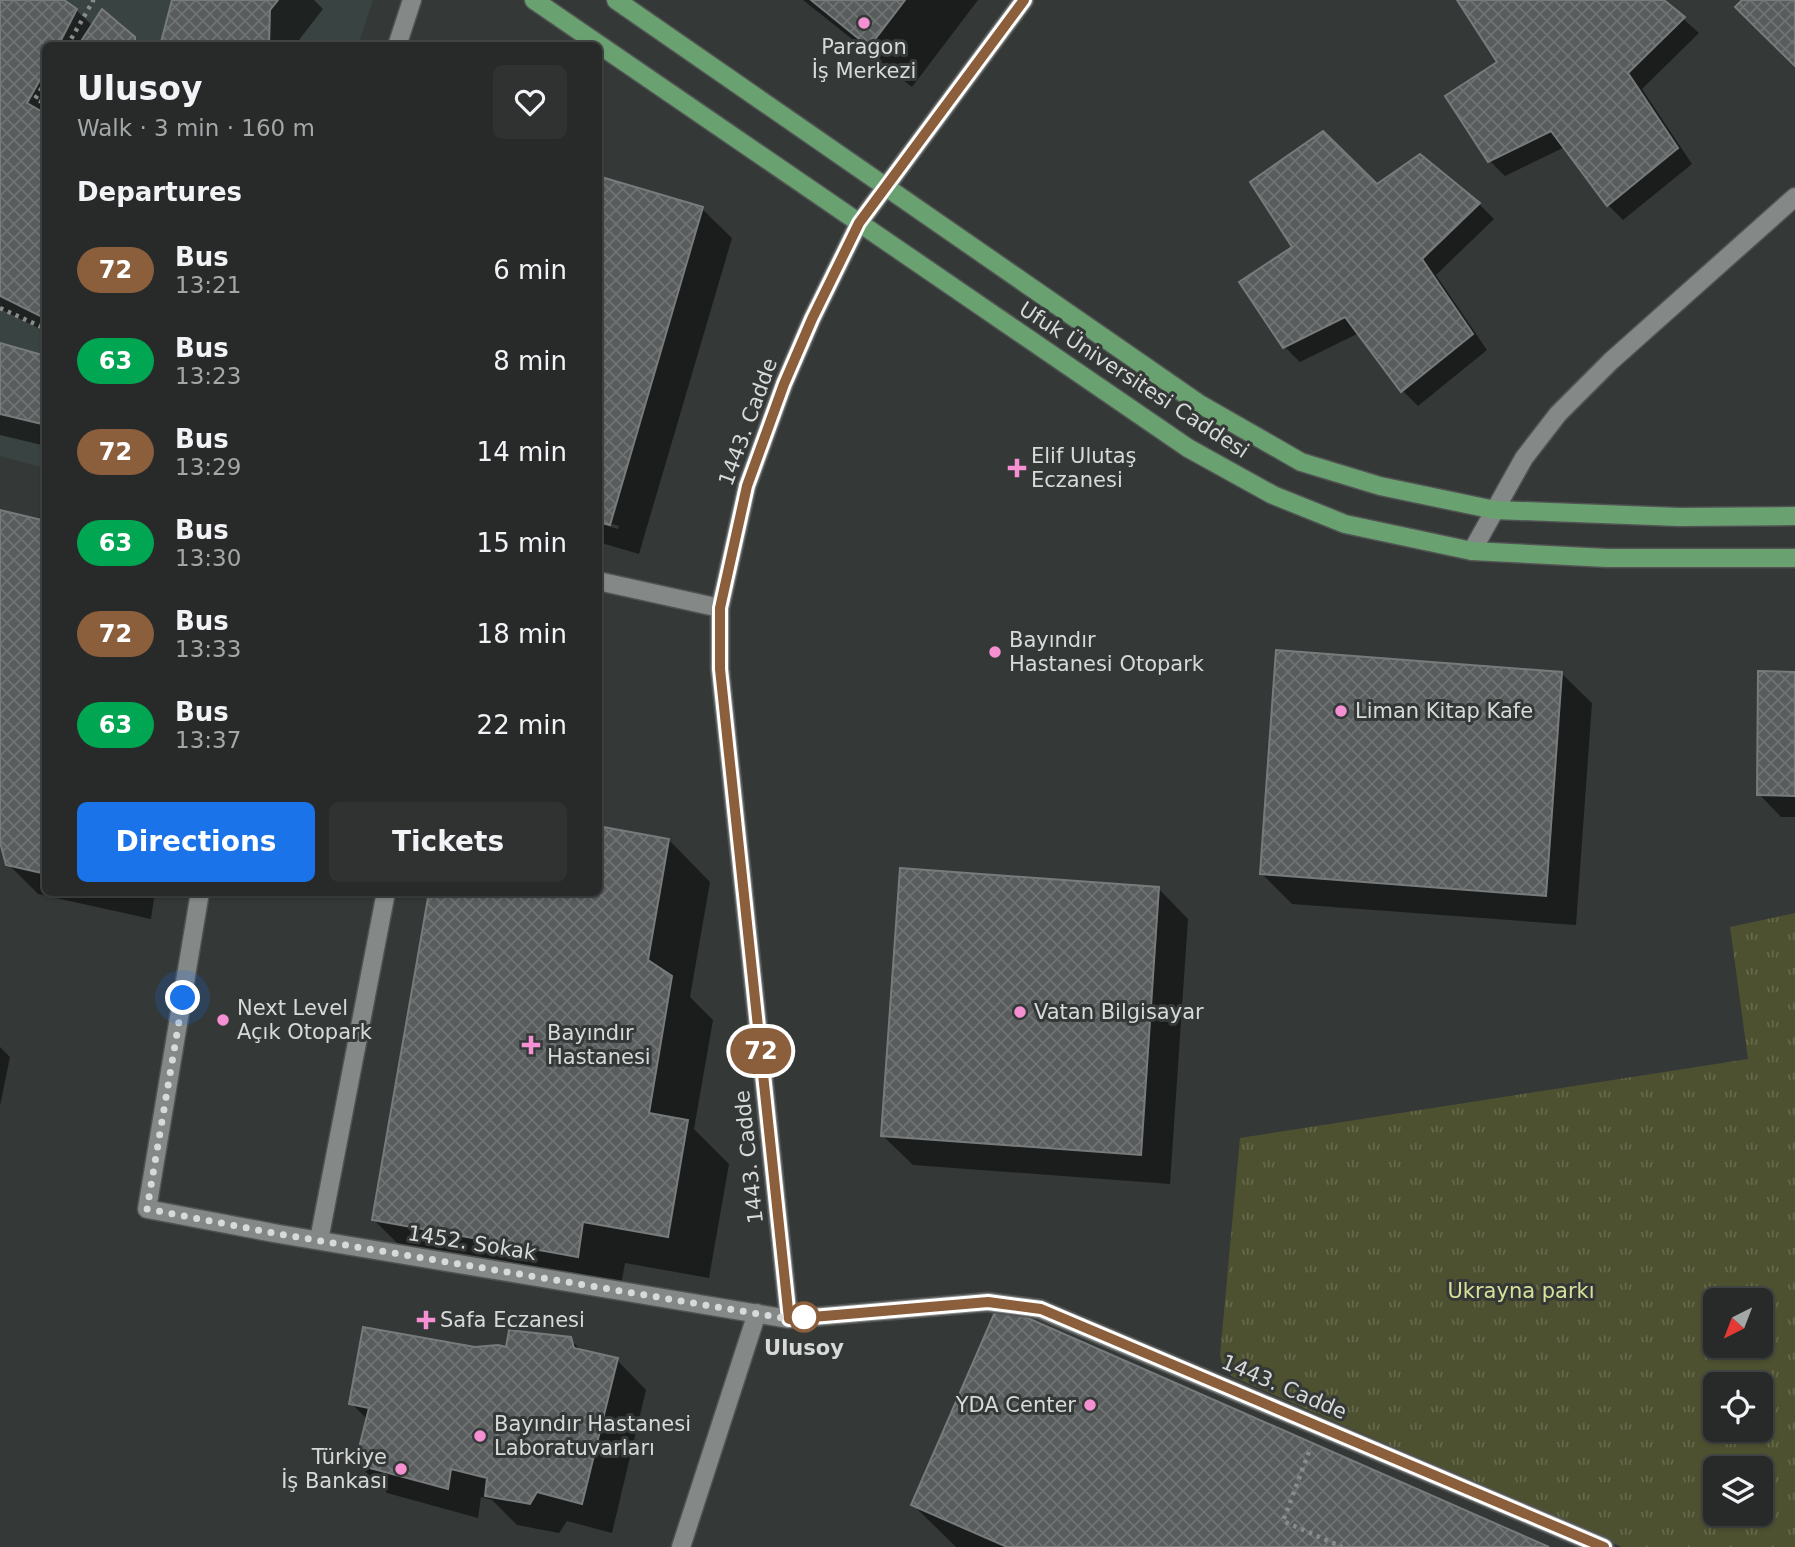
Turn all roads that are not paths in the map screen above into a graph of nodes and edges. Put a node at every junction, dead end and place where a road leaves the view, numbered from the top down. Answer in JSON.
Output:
{"nodes":[{"id":1,"x":412,"y":0,"type":"edge"},
{"id":2,"x":534,"y":0,"type":"edge"},
{"id":3,"x":616,"y":0,"type":"edge"},
{"id":4,"x":1024,"y":0,"type":"edge"},
{"id":5,"x":398,"y":42,"type":"edge"},
{"id":6,"x":595,"y":42,"type":"edge"},
{"id":7,"x":602,"y":47,"type":"edge"},
{"id":8,"x":885,"y":188,"type":"junction"},
{"id":9,"x":1795,"y":197,"type":"edge"},
{"id":10,"x":859,"y":223,"type":"junction"},
{"id":11,"x":1495,"y":510,"type":"junction"},
{"id":12,"x":1795,"y":516,"type":"edge"},
{"id":13,"x":1472,"y":551,"type":"junction"},
{"id":14,"x":1795,"y":558,"type":"edge"},
{"id":15,"x":602,"y":582,"type":"edge"},
{"id":16,"x":720,"y":608,"type":"junction"},
{"id":17,"x":199,"y":896,"type":"edge"},
{"id":18,"x":385,"y":896,"type":"edge"},
{"id":19,"x":319,"y":1240,"type":"junction"},
{"id":20,"x":757,"y":1313,"type":"junction"},
{"id":21,"x":789,"y":1319,"type":"junction"},
{"id":22,"x":681,"y":1547,"type":"edge"},
{"id":23,"x":1604,"y":1547,"type":"edge"}],
"edges":[{"from":1,"to":5,"type":"street"},
{"from":2,"to":6,"type":"main road","name":"Ufuk Üniversitesi Caddesi"},
{"from":3,"to":8,"type":"main road","name":"Ufuk Üniversitesi Caddesi"},
{"from":4,"to":8,"type":"street","name":"1443. Cadde"},
{"from":7,"to":10,"type":"main road","name":"Ufuk Üniversitesi Caddesi"},
{"from":8,"to":10,"type":"street","name":"1443. Cadde"},
{"from":8,"to":11,"type":"main road","name":"Ufuk Üniversitesi Caddesi"},
{"from":9,"to":11,"type":"street"},
{"from":10,"to":13,"type":"main road","name":"Ufuk Üniversitesi Caddesi"},
{"from":10,"to":16,"type":"street","name":"1443. Cadde"},
{"from":11,"to":12,"type":"main road","name":"Ufuk Üniversitesi Caddesi"},
{"from":11,"to":13,"type":"street"},
{"from":13,"to":14,"type":"main road","name":"Ufuk Üniversitesi Caddesi"},
{"from":15,"to":16,"type":"street"},
{"from":16,"to":21,"type":"street","name":"1443. Cadde"},
{"from":17,"to":19,"type":"street","name":"1452. Sokak"},
{"from":18,"to":19,"type":"street"},
{"from":19,"to":20,"type":"street","name":"1452. Sokak"},
{"from":20,"to":21,"type":"street","name":"1452. Sokak"},
{"from":20,"to":22,"type":"street"},
{"from":21,"to":23,"type":"street","name":"1443. Cadde"}]}
